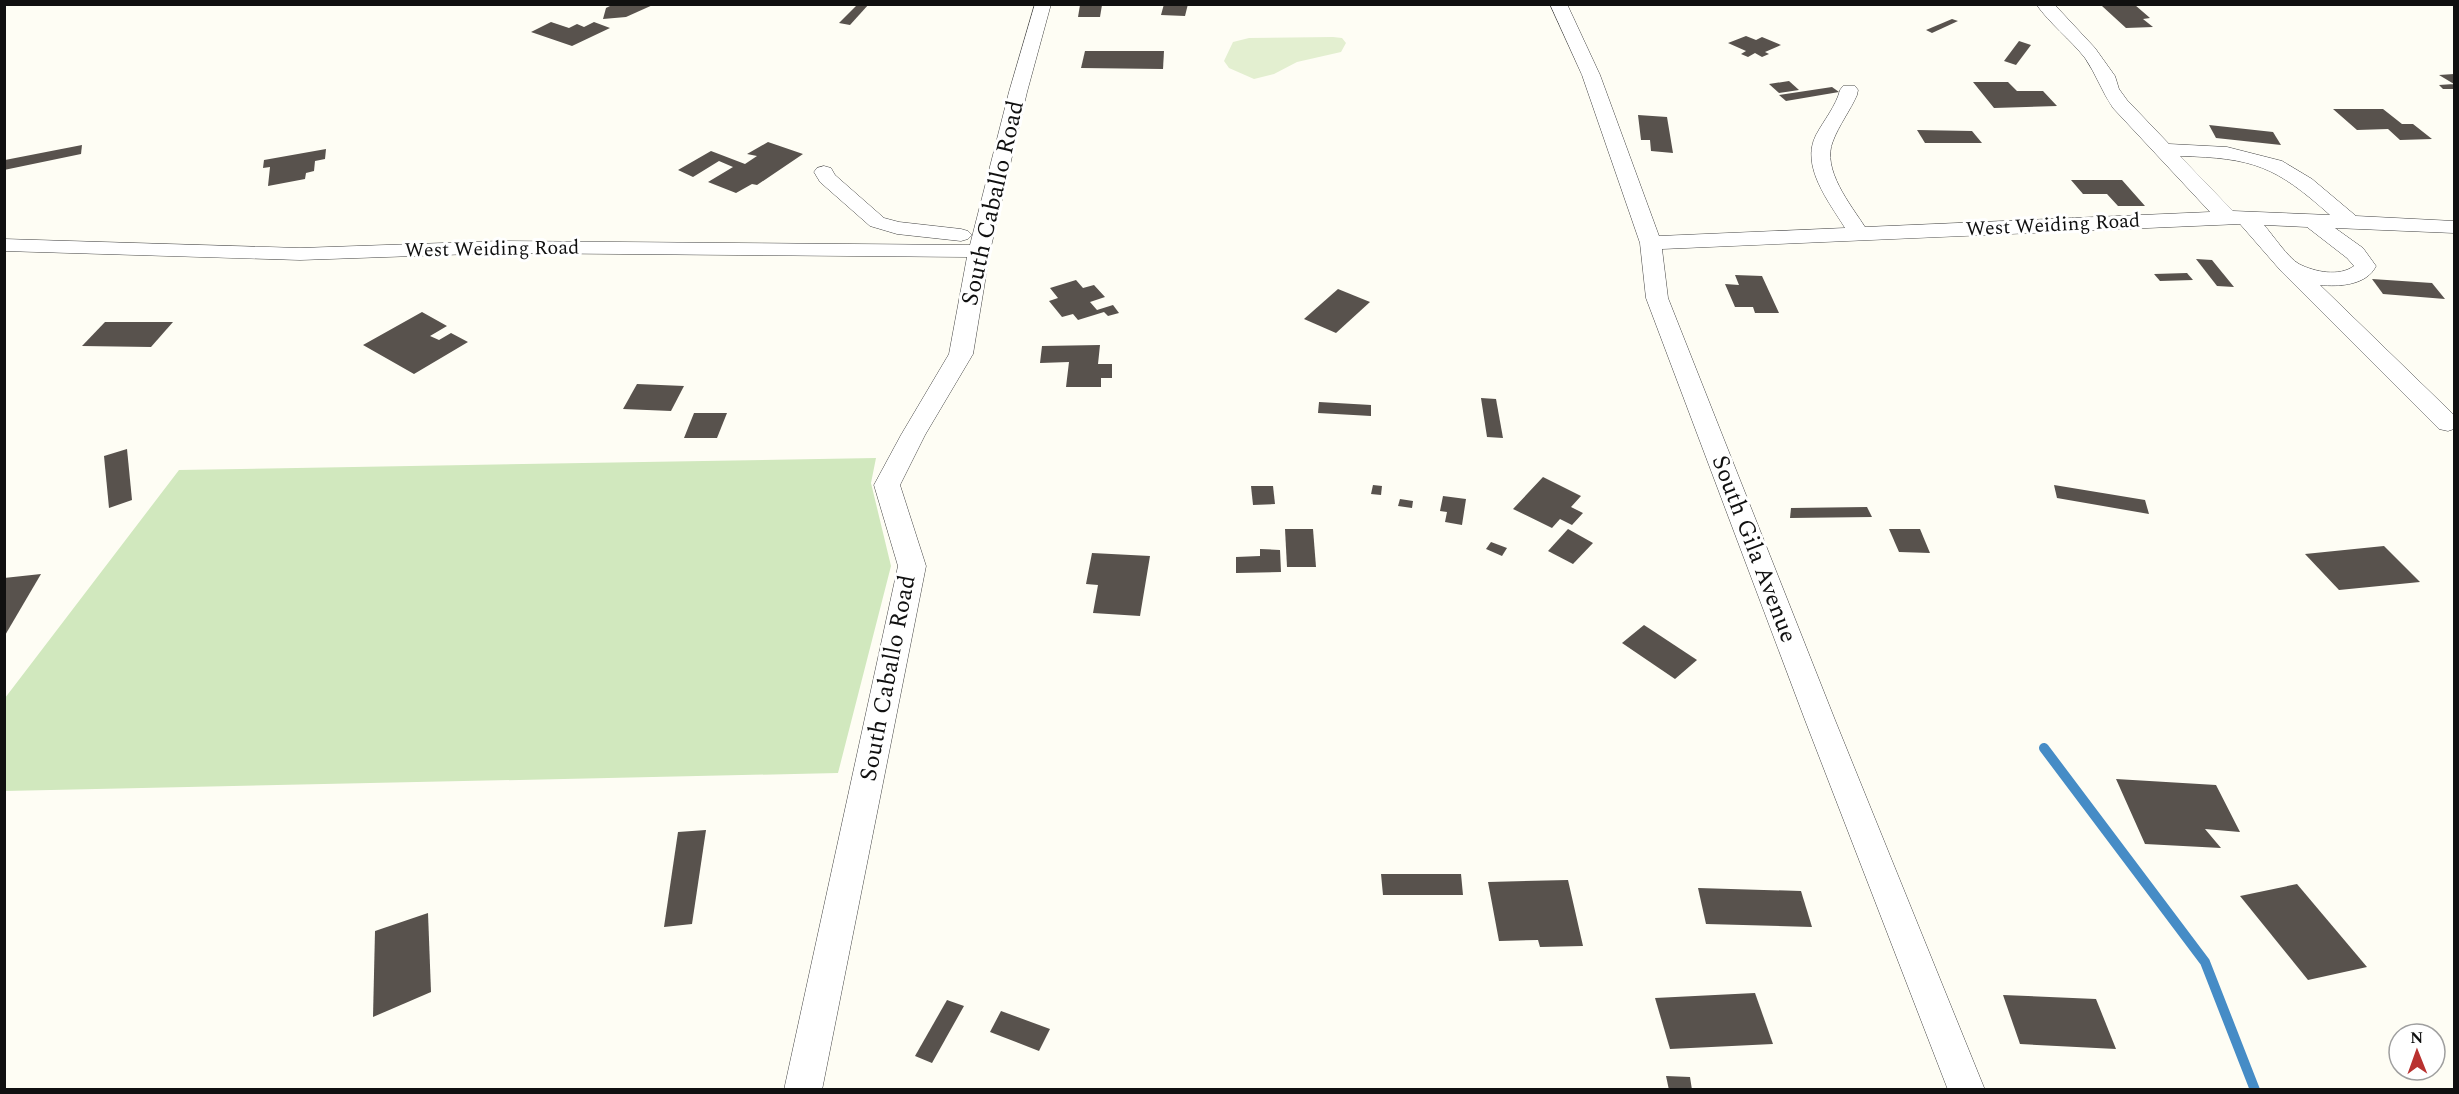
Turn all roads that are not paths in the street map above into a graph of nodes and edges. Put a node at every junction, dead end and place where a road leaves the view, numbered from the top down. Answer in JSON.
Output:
{"nodes":[{"id":1,"x":1043,"y":4,"type":"edge"},
{"id":2,"x":1558,"y":4,"type":"edge"},
{"id":3,"x":2044,"y":4,"type":"edge"},
{"id":4,"x":1849,"y":90,"type":"dead end"},
{"id":5,"x":2162,"y":150,"type":"junction"},
{"id":6,"x":824,"y":172,"type":"dead end"},
{"id":7,"x":2237,"y":218,"type":"junction"},
{"id":8,"x":2311,"y":220,"type":"junction"},
{"id":9,"x":2350,"y":222,"type":"junction"},
{"id":10,"x":2454,"y":226,"type":"edge"},
{"id":11,"x":1858,"y":234,"type":"junction"},
{"id":12,"x":1651,"y":243,"type":"junction"},
{"id":13,"x":981,"y":244,"type":"junction"},
{"id":14,"x":4,"y":245,"type":"edge"},
{"id":15,"x":2289,"y":266,"type":"junction"},
{"id":16,"x":2448,"y":423,"type":"dead end"},
{"id":17,"x":803,"y":1089,"type":"edge"},
{"id":18,"x":1967,"y":1089,"type":"edge"}],
"edges":[{"from":1,"to":13,"type":"street","name":"South Caballo Road"},
{"from":2,"to":12,"type":"street","name":"South Gila Avenue"},
{"from":3,"to":5,"type":"street"},
{"from":4,"to":11,"type":"street"},
{"from":5,"to":7,"type":"street"},
{"from":5,"to":9,"type":"street"},
{"from":6,"to":13,"type":"street"},
{"from":7,"to":8,"type":"street","name":"West Weiding Road"},
{"from":7,"to":11,"type":"street","name":"West Weiding Road"},
{"from":7,"to":15,"type":"street"},
{"from":8,"to":9,"type":"street","name":"West Weiding Road"},
{"from":8,"to":15,"type":"street"},
{"from":9,"to":10,"type":"street","name":"West Weiding Road"},
{"from":11,"to":12,"type":"street","name":"West Weiding Road"},
{"from":12,"to":18,"type":"street","name":"South Gila Avenue"},
{"from":13,"to":14,"type":"street","name":"West Weiding Road"},
{"from":13,"to":17,"type":"street","name":"South Caballo Road"},
{"from":15,"to":16,"type":"street"}]}
